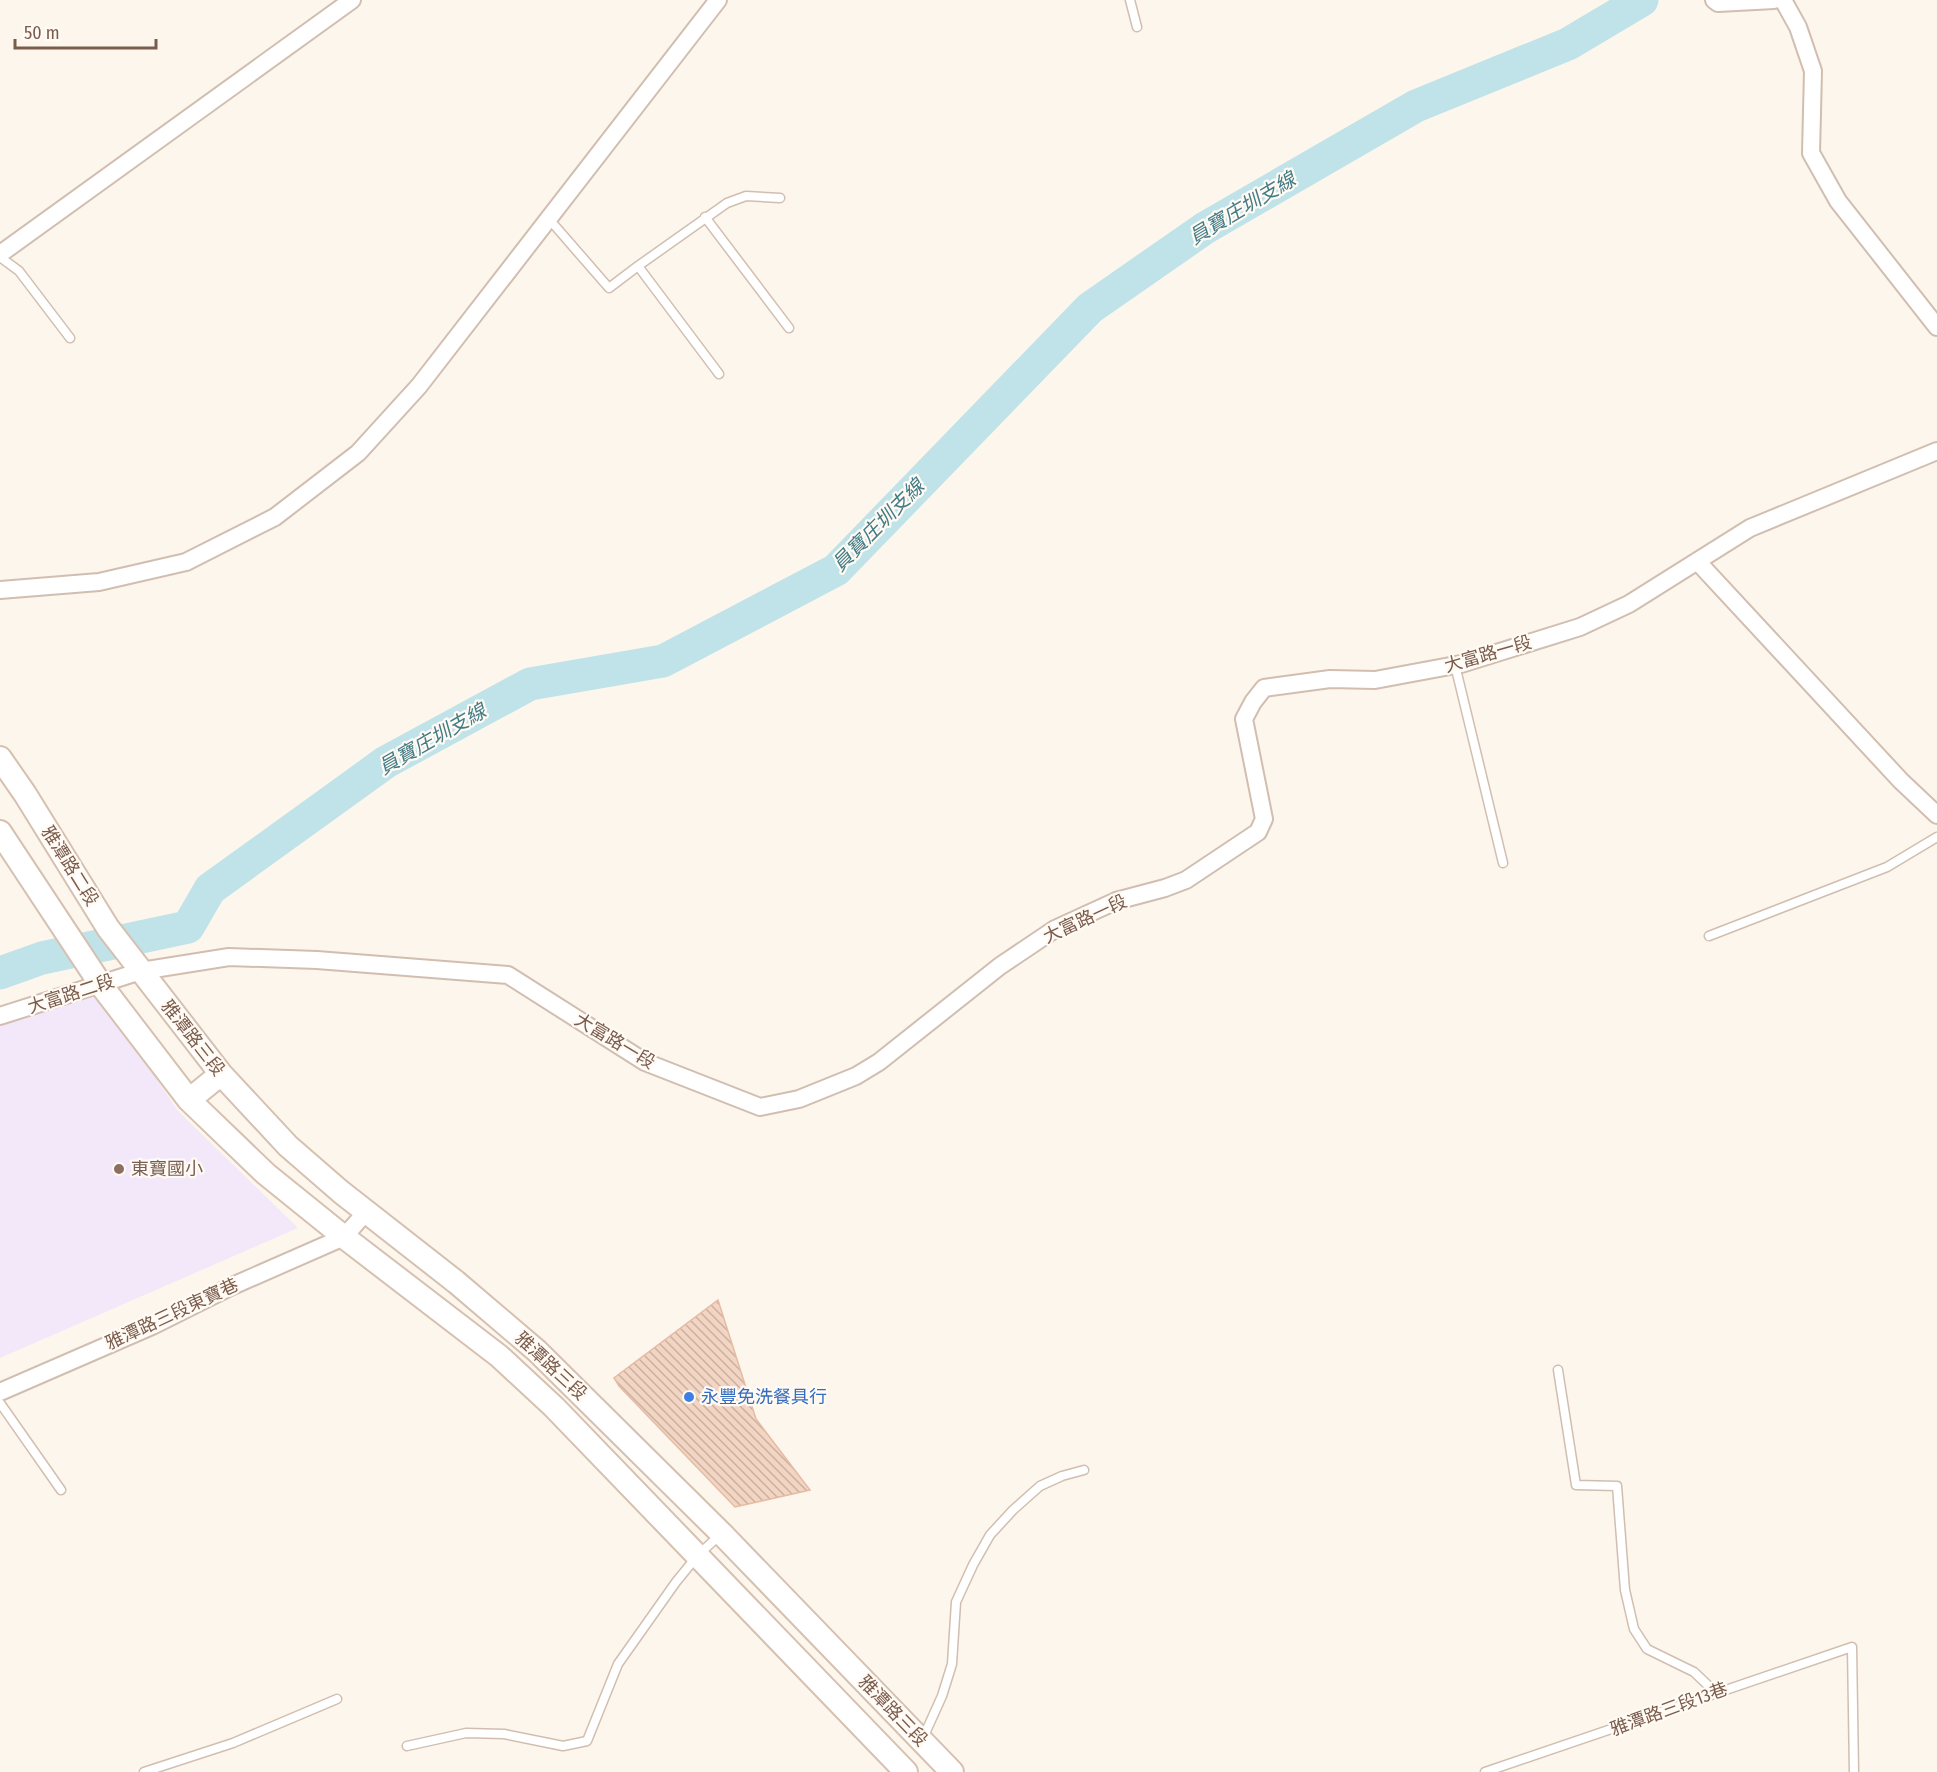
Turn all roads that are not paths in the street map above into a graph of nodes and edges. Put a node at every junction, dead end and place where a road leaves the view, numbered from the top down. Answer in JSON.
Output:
{"nodes":[{"id":1,"x":352,"y":0,"type":"edge"},
{"id":2,"x":718,"y":0,"type":"edge"},
{"id":3,"x":1130,"y":0,"type":"edge"},
{"id":4,"x":1713,"y":0,"type":"edge"},
{"id":5,"x":1774,"y":0,"type":"edge"},
{"id":6,"x":1783,"y":0,"type":"edge"},
{"id":7,"x":1137,"y":27,"type":"dead end"},
{"id":8,"x":780,"y":198,"type":"dead end"},
{"id":9,"x":705,"y":217,"type":"junction"},
{"id":10,"x":549,"y":219,"type":"junction"},
{"id":11,"x":0,"y":255,"type":"edge"},
{"id":12,"x":638,"y":266,"type":"junction"},
{"id":13,"x":1936,"y":323,"type":"edge"},
{"id":14,"x":789,"y":328,"type":"dead end"},
{"id":15,"x":70,"y":338,"type":"dead end"},
{"id":16,"x":719,"y":374,"type":"dead end"},
{"id":17,"x":1937,"y":452,"type":"edge"},
{"id":18,"x":1697,"y":561,"type":"junction"},
{"id":19,"x":0,"y":590,"type":"edge"},
{"id":20,"x":1455,"y":665,"type":"junction"},
{"id":21,"x":0,"y":758,"type":"edge"},
{"id":22,"x":1937,"y":815,"type":"edge"},
{"id":23,"x":0,"y":832,"type":"edge"},
{"id":24,"x":1937,"y":837,"type":"edge"},
{"id":25,"x":1503,"y":863,"type":"dead end"},
{"id":26,"x":1709,"y":936,"type":"dead end"},
{"id":27,"x":141,"y":971,"type":"junction"},
{"id":28,"x":101,"y":984,"type":"junction"},
{"id":29,"x":0,"y":1016,"type":"edge"},
{"id":30,"x":220,"y":1074,"type":"junction"},
{"id":31,"x":189,"y":1100,"type":"junction"},
{"id":32,"x":366,"y":1212,"type":"junction"},
{"id":33,"x":344,"y":1237,"type":"junction"},
{"id":34,"x":1558,"y":1370,"type":"dead end"},
{"id":35,"x":0,"y":1392,"type":"edge"},
{"id":36,"x":0,"y":1403,"type":"edge"},
{"id":37,"x":1084,"y":1470,"type":"dead end"},
{"id":38,"x":61,"y":1490,"type":"dead end"},
{"id":39,"x":721,"y":1533,"type":"junction"},
{"id":40,"x":698,"y":1555,"type":"junction"},
{"id":41,"x":1715,"y":1692,"type":"junction"},
{"id":42,"x":337,"y":1699,"type":"dead end"},
{"id":43,"x":922,"y":1741,"type":"junction"},
{"id":44,"x":407,"y":1746,"type":"dead end"},
{"id":45,"x":144,"y":1772,"type":"edge"},
{"id":46,"x":906,"y":1772,"type":"edge"},
{"id":47,"x":952,"y":1772,"type":"edge"},
{"id":48,"x":1485,"y":1772,"type":"edge"},
{"id":49,"x":1854,"y":1772,"type":"edge"}],
"edges":[{"from":1,"to":11,"type":"street"},
{"from":2,"to":10,"type":"street"},
{"from":3,"to":7,"type":"lane"},
{"from":4,"to":5,"type":"street"},
{"from":6,"to":13,"type":"street"},
{"from":8,"to":9,"type":"lane"},
{"from":9,"to":12,"type":"lane"},
{"from":9,"to":14,"type":"lane"},
{"from":10,"to":12,"type":"lane"},
{"from":10,"to":19,"type":"street"},
{"from":11,"to":15,"type":"lane"},
{"from":12,"to":16,"type":"lane"},
{"from":17,"to":18,"type":"street","name":"大富路一段"},
{"from":18,"to":20,"type":"street","name":"大富路一段"},
{"from":18,"to":22,"type":"street"},
{"from":20,"to":25,"type":"lane"},
{"from":20,"to":27,"type":"street","name":"大富路一段"},
{"from":21,"to":27,"type":"street","name":"雅潭路二段"},
{"from":23,"to":28,"type":"street"},
{"from":24,"to":26,"type":"lane"},
{"from":27,"to":28,"type":"street","name":"大富路二段"},
{"from":27,"to":30,"type":"street","name":"雅潭路三段"},
{"from":28,"to":29,"type":"street","name":"大富路二段"},
{"from":28,"to":31,"type":"street","name":"雅潭路三段"},
{"from":30,"to":31,"type":"street"},
{"from":30,"to":32,"type":"street","name":"雅潭路三段"},
{"from":31,"to":33,"type":"street","name":"雅潭路三段"},
{"from":32,"to":33,"type":"street"},
{"from":32,"to":39,"type":"street","name":"雅潭路三段"},
{"from":33,"to":35,"type":"street","name":"雅潭路三段東寶巷"},
{"from":33,"to":40,"type":"street","name":"雅潭路三段"},
{"from":34,"to":41,"type":"lane"},
{"from":36,"to":38,"type":"lane"},
{"from":37,"to":43,"type":"lane"},
{"from":39,"to":40,"type":"lane"},
{"from":39,"to":43,"type":"street","name":"雅潭路三段"},
{"from":40,"to":44,"type":"lane"},
{"from":40,"to":46,"type":"street","name":"雅潭路三段"},
{"from":41,"to":48,"type":"lane","name":"雅潭路三段13巷"},
{"from":41,"to":49,"type":"lane","name":"雅潭路三段13巷"},
{"from":42,"to":45,"type":"lane"},
{"from":43,"to":47,"type":"street","name":"雅潭路三段"}]}
